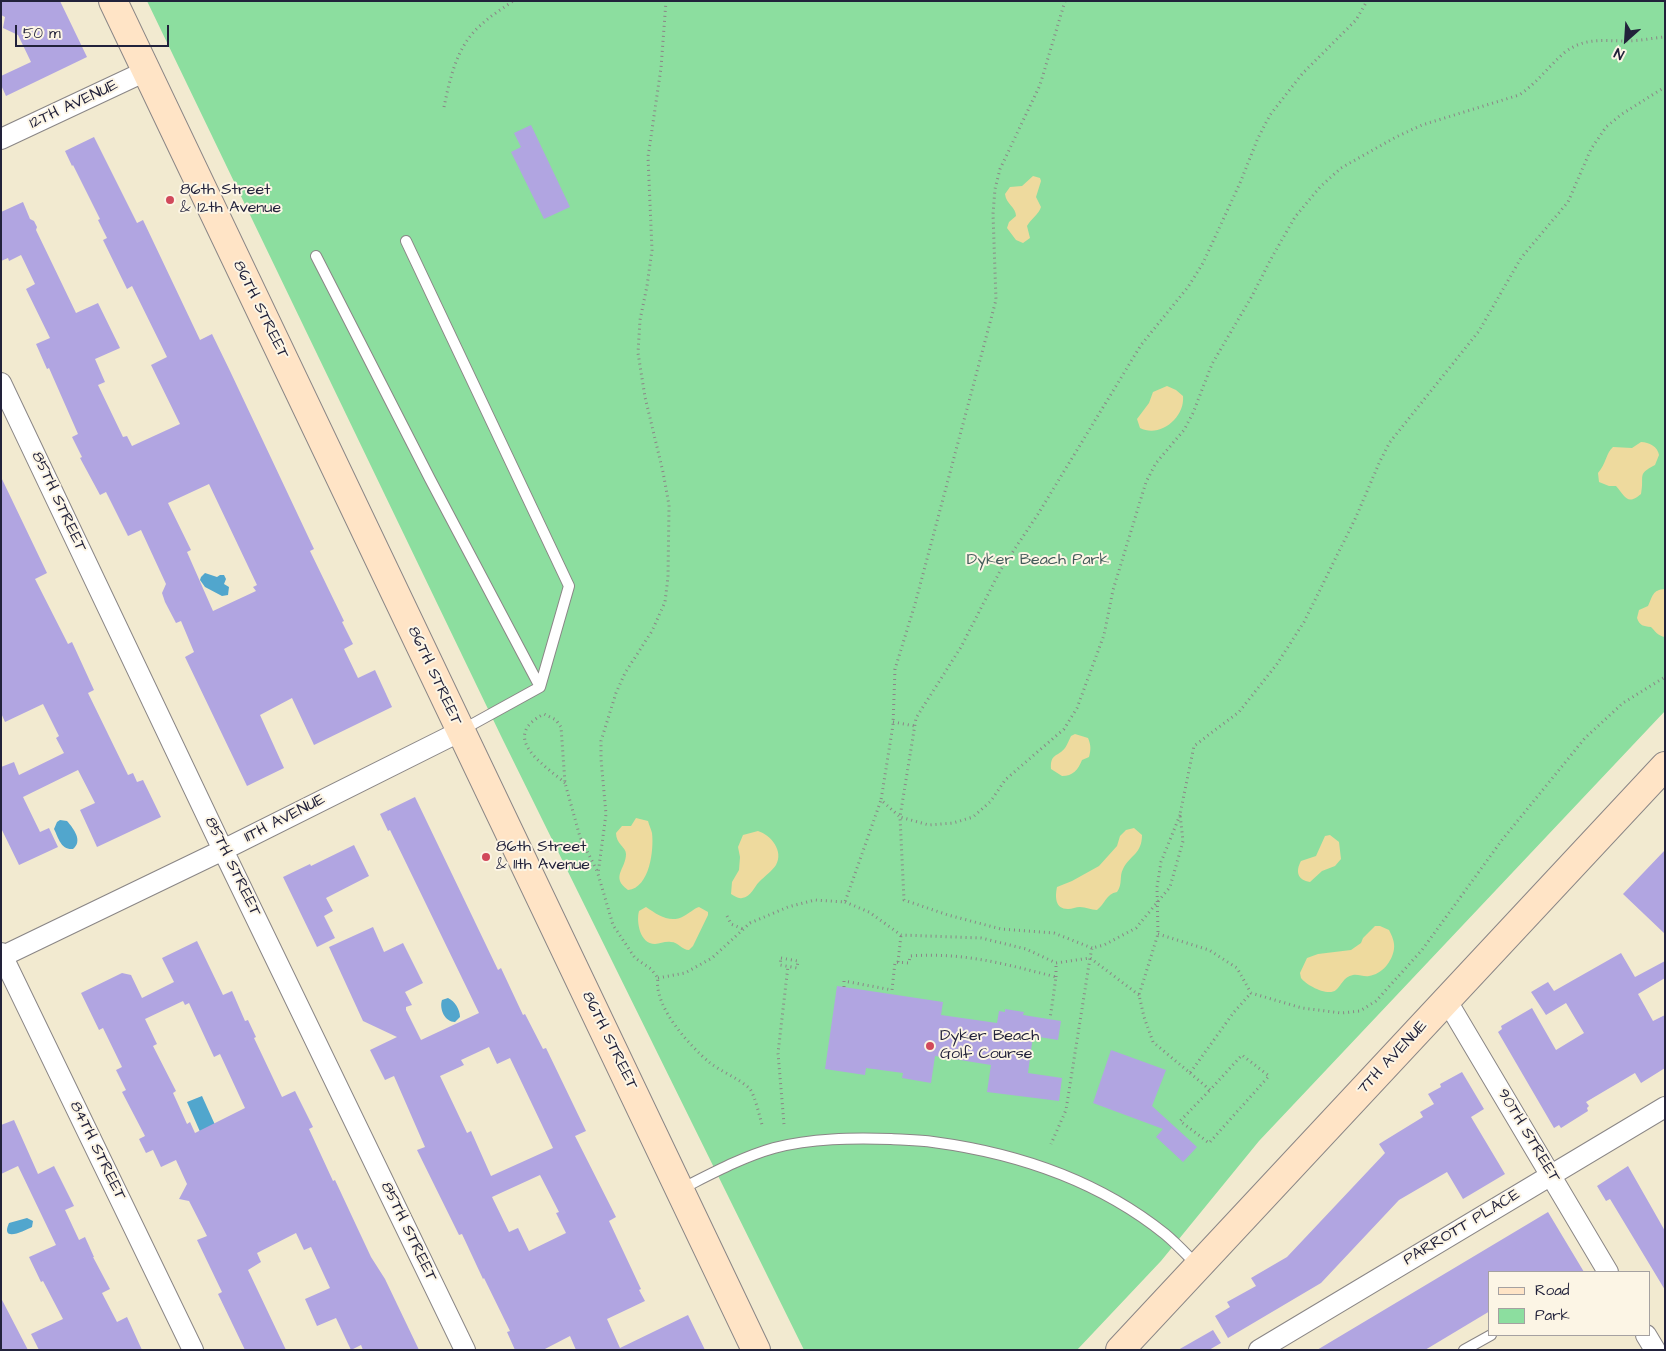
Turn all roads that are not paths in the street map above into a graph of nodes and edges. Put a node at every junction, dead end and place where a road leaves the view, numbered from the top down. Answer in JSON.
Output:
{"nodes":[{"id":1,"x":113,"y":1,"type":"edge"},
{"id":2,"x":146,"y":72,"type":"junction"},
{"id":3,"x":1,"y":140,"type":"edge"},
{"id":4,"x":406,"y":241,"type":"dead end"},
{"id":5,"x":316,"y":256,"type":"dead end"},
{"id":6,"x":1,"y":383,"type":"edge"},
{"id":7,"x":540,"y":688,"type":"junction"},
{"id":8,"x":461,"y":731,"type":"junction"},
{"id":9,"x":1665,"y":766,"type":"edge"},
{"id":10,"x":223,"y":850,"type":"junction"},
{"id":11,"x":2,"y":955,"type":"edge"},
{"id":12,"x":1447,"y":1001,"type":"junction"},
{"id":13,"x":1665,"y":1107,"type":"edge"},
{"id":14,"x":1550,"y":1175,"type":"junction"},
{"id":15,"x":680,"y":1190,"type":"junction"},
{"id":16,"x":1198,"y":1266,"type":"junction"},
{"id":17,"x":1603,"y":1270,"type":"edge"},
{"id":18,"x":1489,"y":1336,"type":"edge"},
{"id":19,"x":1647,"y":1336,"type":"edge"},
{"id":20,"x":193,"y":1350,"type":"edge"},
{"id":21,"x":465,"y":1350,"type":"edge"},
{"id":22,"x":756,"y":1350,"type":"edge"},
{"id":23,"x":1120,"y":1350,"type":"edge"},
{"id":24,"x":1259,"y":1350,"type":"edge"},
{"id":25,"x":1464,"y":1350,"type":"edge"},
{"id":26,"x":1655,"y":1350,"type":"edge"}],
"edges":[{"from":1,"to":2,"type":"main road","name":"86TH STREET"},
{"from":2,"to":3,"type":"street","name":"12TH AVENUE"},
{"from":2,"to":8,"type":"main road","name":"86TH STREET"},
{"from":4,"to":7,"type":"lane"},
{"from":5,"to":7,"type":"lane"},
{"from":6,"to":10,"type":"street","name":"85TH STREET"},
{"from":7,"to":8,"type":"lane"},
{"from":8,"to":10,"type":"street","name":"11TH AVENUE"},
{"from":8,"to":15,"type":"main road","name":"86TH STREET"},
{"from":9,"to":12,"type":"main road","name":"7TH AVENUE"},
{"from":10,"to":11,"type":"street","name":"11TH AVENUE"},
{"from":10,"to":21,"type":"street","name":"85TH STREET"},
{"from":11,"to":20,"type":"street","name":"84TH STREET"},
{"from":12,"to":14,"type":"street","name":"90TH STREET"},
{"from":12,"to":16,"type":"main road","name":"7TH AVENUE"},
{"from":13,"to":14,"type":"street","name":"PARROTT PLACE"},
{"from":14,"to":17,"type":"street","name":"90TH STREET"},
{"from":14,"to":24,"type":"street","name":"PARROTT PLACE"},
{"from":15,"to":16,"type":"lane"},
{"from":15,"to":22,"type":"main road","name":"86TH STREET"},
{"from":16,"to":23,"type":"main road","name":"7TH AVENUE"},
{"from":18,"to":25,"type":"lane"},
{"from":19,"to":26,"type":"street"}]}
